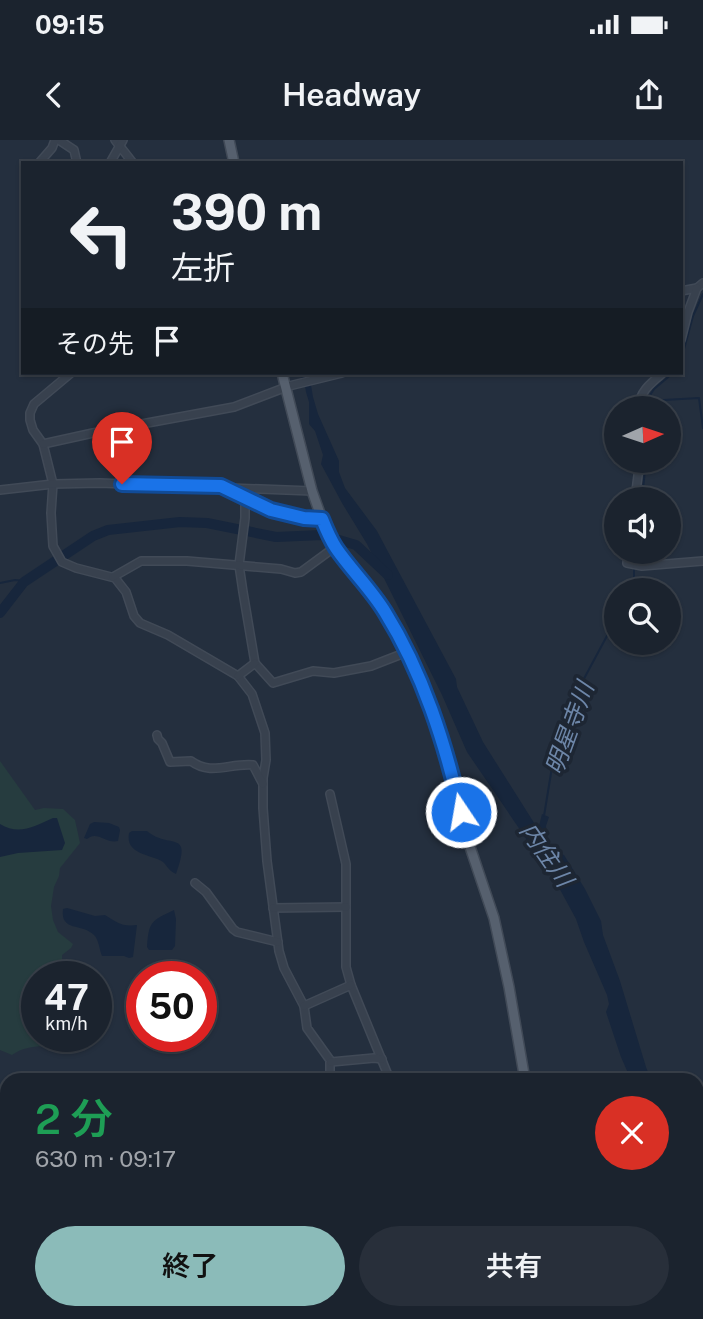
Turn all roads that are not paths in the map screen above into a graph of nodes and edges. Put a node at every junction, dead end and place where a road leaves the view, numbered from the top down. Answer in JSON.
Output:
{"nodes":[{"id":1,"x":57,"y":140,"type":"edge"},
{"id":2,"x":229,"y":140,"type":"edge"},
{"id":3,"x":120,"y":142,"type":"edge"},
{"id":4,"x":41,"y":161,"type":"edge"},
{"id":5,"x":76,"y":161,"type":"edge"},
{"id":6,"x":111,"y":161,"type":"edge"},
{"id":7,"x":132,"y":161,"type":"edge"},
{"id":8,"x":234,"y":161,"type":"edge"},
{"id":9,"x":700,"y":285,"type":"edge"},
{"id":10,"x":683,"y":291,"type":"edge"},
{"id":11,"x":683,"y":332,"type":"edge"},
{"id":12,"x":69,"y":375,"type":"edge"},
{"id":13,"x":283,"y":375,"type":"edge"},
{"id":14,"x":334,"y":375,"type":"edge"},
{"id":15,"x":661,"y":375,"type":"edge"},
{"id":16,"x":287,"y":387,"type":"junction"},
{"id":17,"x":641,"y":396,"type":"edge"},
{"id":18,"x":43,"y":444,"type":"junction"},
{"id":19,"x":53,"y":484,"type":"junction"},
{"id":20,"x":221,"y":486,"type":"junction"},
{"id":21,"x":0,"y":489,"type":"edge"},
{"id":22,"x":312,"y":492,"type":"junction"},
{"id":23,"x":245,"y":498,"type":"junction"},
{"id":24,"x":322,"y":519,"type":"junction"},
{"id":25,"x":335,"y":547,"type":"junction"},
{"id":26,"x":703,"y":561,"type":"edge"},
{"id":27,"x":681,"y":563,"type":"edge"},
{"id":28,"x":627,"y":564,"type":"edge"},
{"id":29,"x":666,"y":564,"type":"edge"},
{"id":30,"x":239,"y":565,"type":"junction"},
{"id":31,"x":113,"y":577,"type":"junction"},
{"id":32,"x":407,"y":652,"type":"junction"},
{"id":33,"x":255,"y":663,"type":"junction"},
{"id":34,"x":238,"y":676,"type":"junction"},
{"id":35,"x":157,"y":735,"type":"dead end"},
{"id":36,"x":263,"y":785,"type":"junction"},
{"id":37,"x":330,"y":794,"type":"dead end"},
{"id":38,"x":195,"y":883,"type":"dead end"},
{"id":39,"x":346,"y":907,"type":"junction"},
{"id":40,"x":273,"y":908,"type":"junction"},
{"id":41,"x":278,"y":942,"type":"junction"},
{"id":42,"x":351,"y":985,"type":"junction"},
{"id":43,"x":304,"y":1006,"type":"junction"},
{"id":44,"x":382,"y":1059,"type":"junction"},
{"id":45,"x":331,"y":1062,"type":"junction"},
{"id":46,"x":330,"y":1073,"type":"edge"},
{"id":47,"x":387,"y":1073,"type":"edge"},
{"id":48,"x":524,"y":1073,"type":"edge"}],
"edges":[{"from":1,"to":4,"type":"street"},
{"from":1,"to":5,"type":"street"},
{"from":2,"to":8,"type":"main road"},
{"from":3,"to":6,"type":"street"},
{"from":3,"to":7,"type":"street"},
{"from":9,"to":10,"type":"street"},
{"from":9,"to":11,"type":"street"},
{"from":12,"to":18,"type":"street"},
{"from":13,"to":16,"type":"main road"},
{"from":14,"to":16,"type":"street"},
{"from":15,"to":17,"type":"street"},
{"from":16,"to":18,"type":"street"},
{"from":16,"to":22,"type":"main road"},
{"from":18,"to":19,"type":"street"},
{"from":19,"to":20,"type":"street"},
{"from":19,"to":21,"type":"street"},
{"from":19,"to":31,"type":"street"},
{"from":20,"to":22,"type":"street"},
{"from":20,"to":23,"type":"street"},
{"from":22,"to":24,"type":"main road"},
{"from":23,"to":24,"type":"street"},
{"from":23,"to":30,"type":"street"},
{"from":24,"to":25,"type":"main road"},
{"from":25,"to":30,"type":"street"},
{"from":25,"to":32,"type":"main road"},
{"from":26,"to":27,"type":"street"},
{"from":28,"to":29,"type":"street"},
{"from":30,"to":31,"type":"street"},
{"from":30,"to":33,"type":"street"},
{"from":31,"to":34,"type":"street"},
{"from":32,"to":33,"type":"street"},
{"from":32,"to":48,"type":"main road"},
{"from":33,"to":34,"type":"street"},
{"from":34,"to":36,"type":"street"},
{"from":35,"to":36,"type":"street"},
{"from":36,"to":40,"type":"street"},
{"from":37,"to":39,"type":"street"},
{"from":38,"to":41,"type":"street"},
{"from":39,"to":40,"type":"street"},
{"from":39,"to":42,"type":"street"},
{"from":40,"to":41,"type":"street"},
{"from":41,"to":43,"type":"street"},
{"from":42,"to":43,"type":"street"},
{"from":42,"to":44,"type":"street"},
{"from":43,"to":45,"type":"street"},
{"from":44,"to":45,"type":"street"},
{"from":44,"to":47,"type":"street"},
{"from":45,"to":46,"type":"street"}]}
